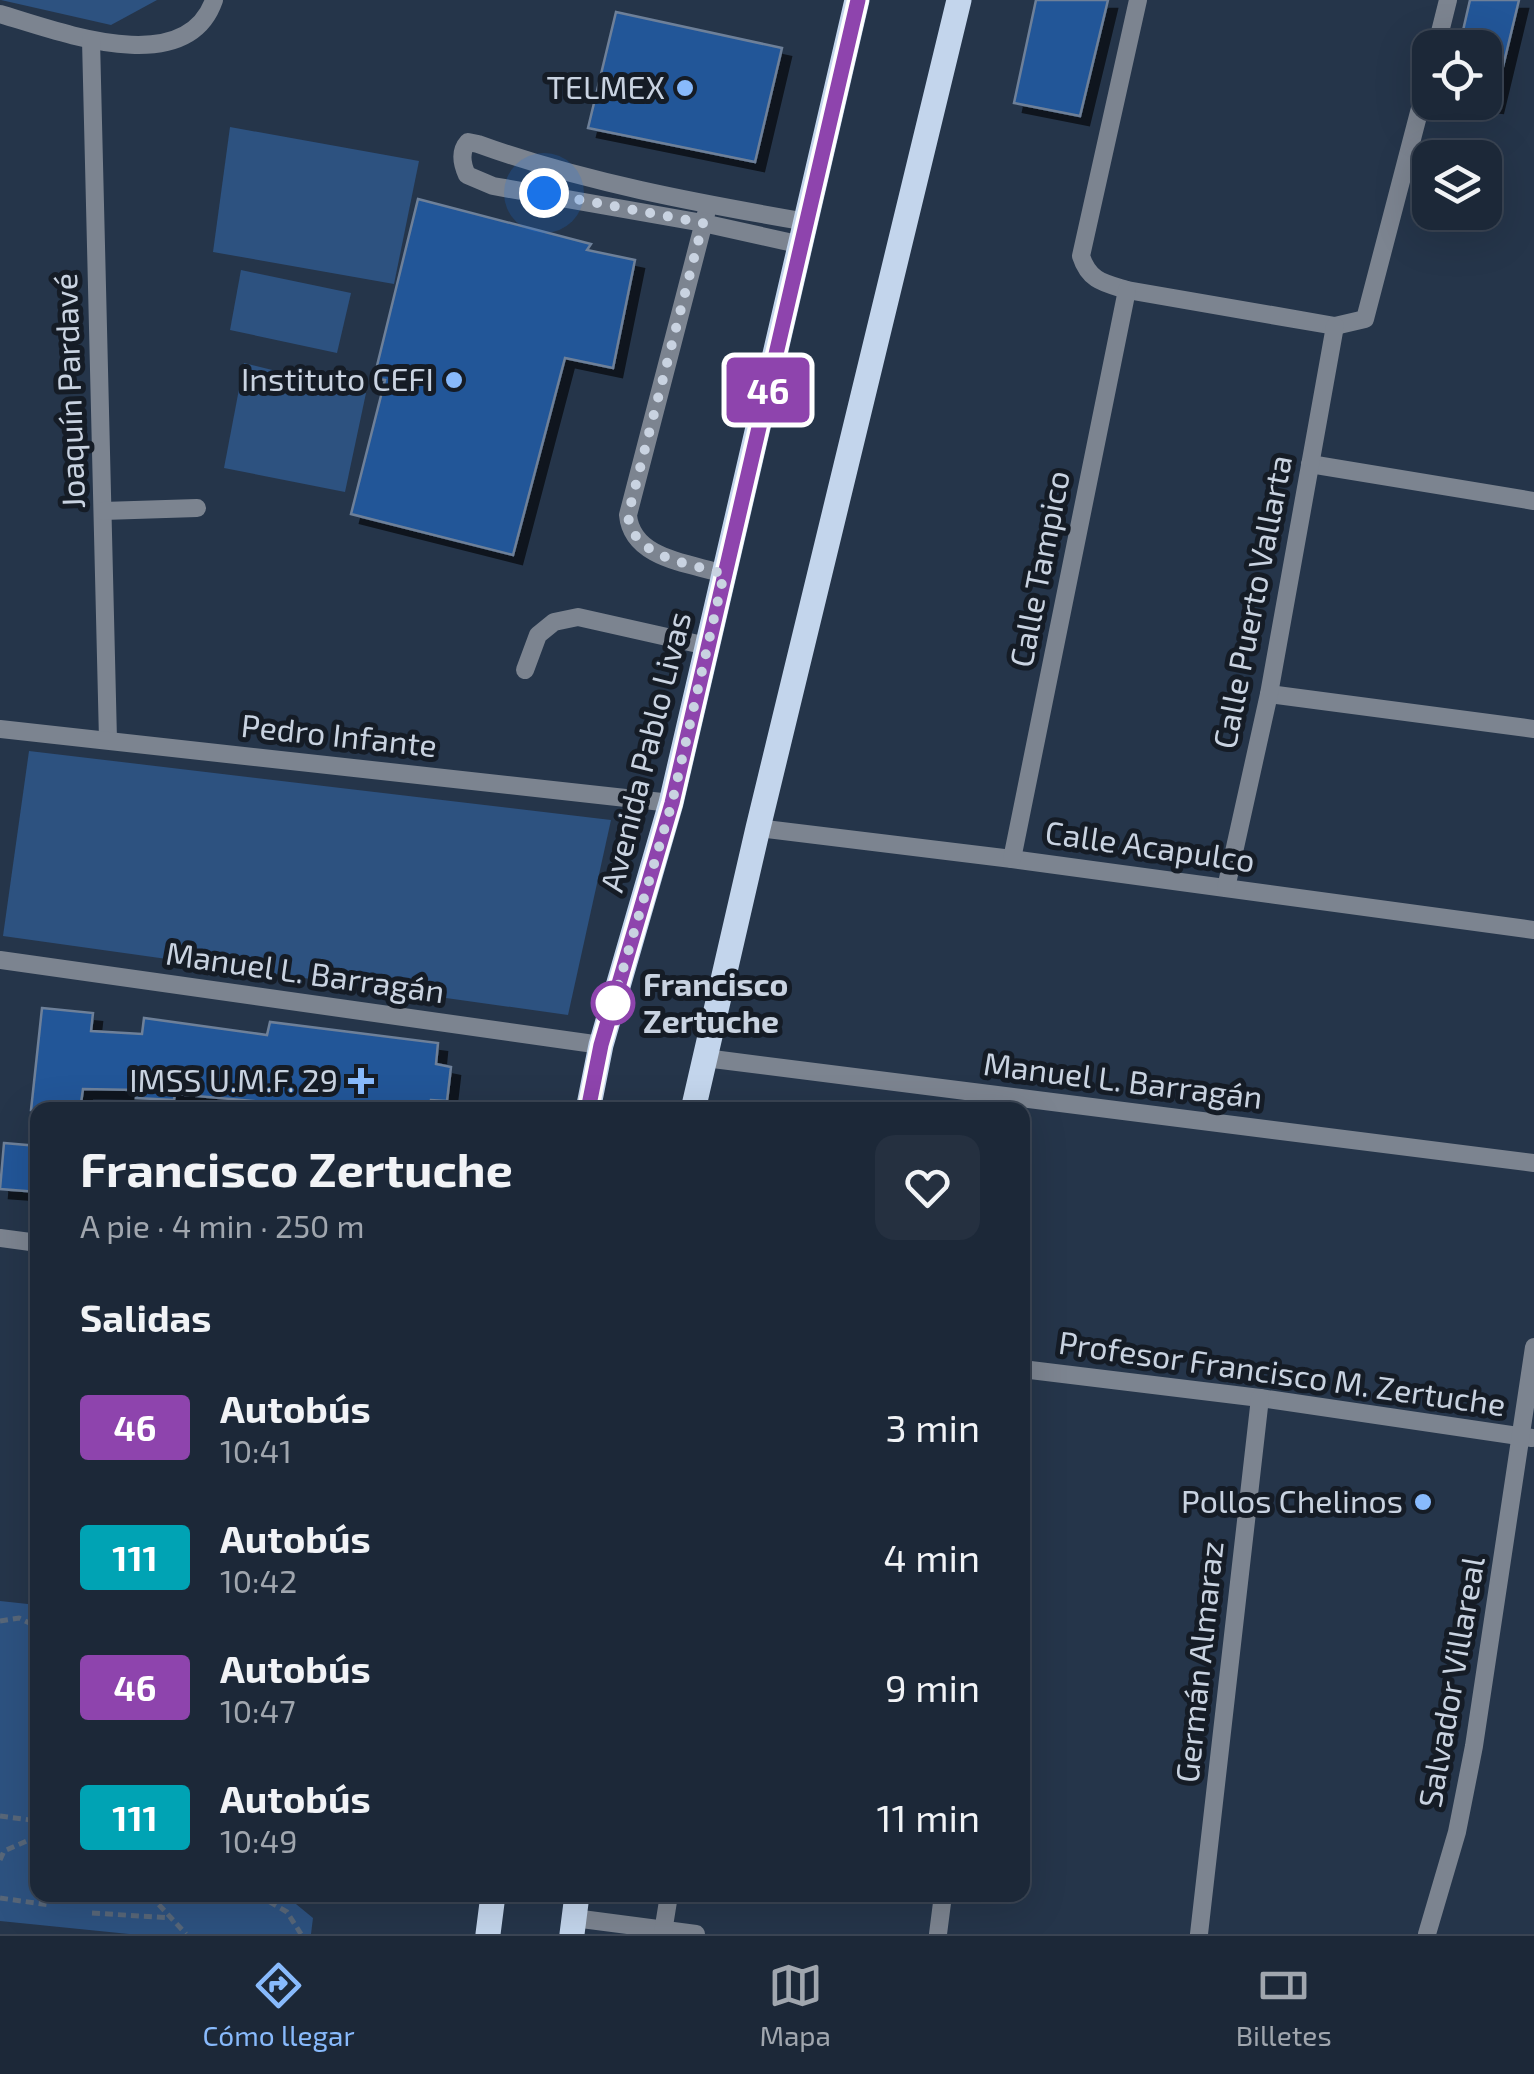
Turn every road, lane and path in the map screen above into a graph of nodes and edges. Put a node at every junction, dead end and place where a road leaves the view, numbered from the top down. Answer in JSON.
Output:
{"nodes":[{"id":1,"x":214,"y":0,"type":"edge"},
{"id":2,"x":858,"y":0,"type":"edge"},
{"id":3,"x":959,"y":0,"type":"edge"},
{"id":4,"x":1138,"y":0,"type":"edge"},
{"id":5,"x":1448,"y":0,"type":"edge"},
{"id":6,"x":0,"y":14,"type":"edge"},
{"id":7,"x":1440,"y":30,"type":"edge"},
{"id":8,"x":90,"y":40,"type":"junction"},
{"id":9,"x":1417,"y":120,"type":"edge"},
{"id":10,"x":708,"y":204,"type":"junction"},
{"id":11,"x":703,"y":223,"type":"junction"},
{"id":12,"x":804,"y":234,"type":"junction"},
{"id":13,"x":1127,"y":290,"type":"junction"},
{"id":14,"x":1335,"y":326,"type":"junction"},
{"id":15,"x":1310,"y":464,"type":"junction"},
{"id":16,"x":1534,"y":501,"type":"edge"},
{"id":17,"x":197,"y":508,"type":"dead end"},
{"id":18,"x":103,"y":510,"type":"junction"},
{"id":19,"x":724,"y":574,"type":"junction"},
{"id":20,"x":706,"y":646,"type":"junction"},
{"id":21,"x":525,"y":670,"type":"dead end"},
{"id":22,"x":1269,"y":694,"type":"junction"},
{"id":23,"x":0,"y":729,"type":"edge"},
{"id":24,"x":1534,"y":729,"type":"edge"},
{"id":25,"x":108,"y":740,"type":"junction"},
{"id":26,"x":672,"y":803,"type":"junction"},
{"id":27,"x":758,"y":828,"type":"junction"},
{"id":28,"x":1012,"y":859,"type":"junction"},
{"id":29,"x":1226,"y":888,"type":"junction"},
{"id":30,"x":1534,"y":930,"type":"edge"},
{"id":31,"x":0,"y":960,"type":"edge"},
{"id":32,"x":601,"y":1045,"type":"junction"},
{"id":33,"x":706,"y":1058,"type":"junction"},
{"id":34,"x":590,"y":1102,"type":"edge"},
{"id":35,"x":695,"y":1102,"type":"edge"},
{"id":36,"x":1534,"y":1163,"type":"edge"},
{"id":37,"x":0,"y":1238,"type":"edge"},
{"id":38,"x":30,"y":1242,"type":"edge"},
{"id":39,"x":1534,"y":1347,"type":"edge"},
{"id":40,"x":1030,"y":1370,"type":"edge"},
{"id":41,"x":1260,"y":1398,"type":"junction"},
{"id":42,"x":1529,"y":1437,"type":"edge"},
{"id":43,"x":1,"y":1620,"type":"edge"},
{"id":44,"x":30,"y":1624,"type":"edge"},
{"id":45,"x":0,"y":1816,"type":"edge"},
{"id":46,"x":30,"y":1820,"type":"edge"},
{"id":47,"x":30,"y":1839,"type":"edge"},
{"id":48,"x":2,"y":1851,"type":"edge"},
{"id":49,"x":0,"y":1860,"type":"edge"},
{"id":50,"x":0,"y":1898,"type":"edge"},
{"id":51,"x":157,"y":1902,"type":"edge"},
{"id":52,"x":270,"y":1902,"type":"edge"},
{"id":53,"x":492,"y":1902,"type":"edge"},
{"id":54,"x":667,"y":1902,"type":"edge"},
{"id":55,"x":942,"y":1902,"type":"edge"},
{"id":56,"x":50,"y":1905,"type":"dead end"},
{"id":57,"x":92,"y":1913,"type":"dead end"},
{"id":58,"x":575,"y":1916,"type":"edge"},
{"id":59,"x":172,"y":1918,"type":"junction"},
{"id":60,"x":663,"y":1932,"type":"edge"},
{"id":61,"x":186,"y":1934,"type":"edge"},
{"id":62,"x":301,"y":1934,"type":"edge"},
{"id":63,"x":488,"y":1934,"type":"edge"},
{"id":64,"x":696,"y":1934,"type":"edge"},
{"id":65,"x":938,"y":1934,"type":"edge"},
{"id":66,"x":1199,"y":1934,"type":"edge"},
{"id":67,"x":1427,"y":1934,"type":"edge"}],
"edges":[{"from":1,"to":8,"type":"street"},
{"from":2,"to":12,"type":"main road","name":"Avenida Pablo Livas"},
{"from":3,"to":27,"type":"main road"},
{"from":4,"to":13,"type":"street"},
{"from":5,"to":7,"type":"street"},
{"from":6,"to":8,"type":"street"},
{"from":8,"to":18,"type":"street","name":"Joaquín Pardavé"},
{"from":9,"to":14,"type":"street"},
{"from":10,"to":11,"type":"street"},
{"from":10,"to":11,"type":"street"},
{"from":10,"to":12,"type":"street"},
{"from":11,"to":12,"type":"street"},
{"from":11,"to":19,"type":"street"},
{"from":12,"to":19,"type":"main road","name":"Avenida Pablo Livas"},
{"from":13,"to":14,"type":"street"},
{"from":13,"to":28,"type":"street","name":"Calle Tampico"},
{"from":14,"to":15,"type":"street","name":"Calle Puerto Vallarta"},
{"from":15,"to":16,"type":"street"},
{"from":15,"to":22,"type":"street","name":"Calle Puerto Vallarta"},
{"from":17,"to":18,"type":"street"},
{"from":18,"to":25,"type":"street","name":"Joaquín Pardavé"},
{"from":19,"to":20,"type":"main road","name":"Avenida Pablo Livas"},
{"from":20,"to":21,"type":"street"},
{"from":20,"to":26,"type":"main road","name":"Avenida Pablo Livas"},
{"from":22,"to":24,"type":"street"},
{"from":22,"to":29,"type":"street","name":"Calle Puerto Vallarta"},
{"from":23,"to":25,"type":"street","name":"Pedro Infante"},
{"from":25,"to":26,"type":"street","name":"Pedro Infante"},
{"from":26,"to":32,"type":"main road","name":"Avenida Pablo Livas"},
{"from":27,"to":28,"type":"street","name":"Calle Acapulco"},
{"from":27,"to":33,"type":"main road"},
{"from":28,"to":29,"type":"street","name":"Calle Acapulco"},
{"from":29,"to":30,"type":"street","name":"Calle Acapulco"},
{"from":31,"to":32,"type":"street","name":"Manuel L. Barragán"},
{"from":32,"to":34,"type":"main road","name":"Avenida Pablo Livas"},
{"from":33,"to":35,"type":"main road"},
{"from":33,"to":36,"type":"street","name":"Manuel L. Barragán"},
{"from":37,"to":38,"type":"street"},
{"from":39,"to":42,"type":"street","name":"Salvador Villareal"},
{"from":40,"to":41,"type":"street","name":"Profesor Francisco M. Zertuche"},
{"from":41,"to":42,"type":"street","name":"Profesor Francisco M. Zertuche"},
{"from":41,"to":66,"type":"street","name":"Germán Almaraz"},
{"from":42,"to":67,"type":"street","name":"Salvador Villareal"},
{"from":43,"to":44,"type":"path"},
{"from":45,"to":46,"type":"path"},
{"from":47,"to":48,"type":"path"},
{"from":48,"to":49,"type":"path"},
{"from":50,"to":56,"type":"path"},
{"from":51,"to":59,"type":"path"},
{"from":52,"to":62,"type":"path"},
{"from":53,"to":63,"type":"main road"},
{"from":54,"to":60,"type":"street"},
{"from":55,"to":65,"type":"street"},
{"from":57,"to":59,"type":"path"},
{"from":58,"to":60,"type":"street"},
{"from":59,"to":61,"type":"path"},
{"from":60,"to":64,"type":"street"}]}
